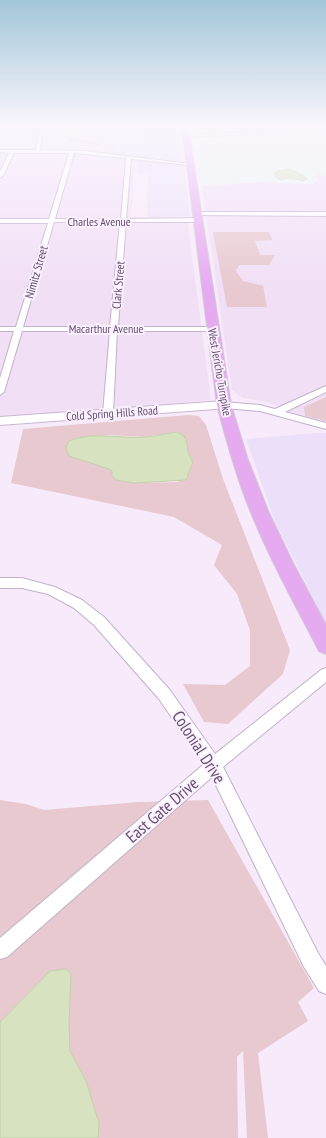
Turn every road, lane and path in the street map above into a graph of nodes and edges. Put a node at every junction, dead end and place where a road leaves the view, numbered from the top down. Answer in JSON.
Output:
{"nodes":[{"id":1,"x":63,"y":180,"type":"edge"},
{"id":2,"x":127,"y":180,"type":"edge"},
{"id":3,"x":191,"y":180,"type":"edge"},
{"id":4,"x":326,"y":214,"type":"edge"},
{"id":5,"x":197,"y":217,"type":"junction"},
{"id":6,"x":0,"y":221,"type":"edge"},
{"id":7,"x":50,"y":221,"type":"junction"},
{"id":8,"x":124,"y":221,"type":"junction"},
{"id":9,"x":114,"y":328,"type":"junction"},
{"id":10,"x":0,"y":329,"type":"edge"},
{"id":11,"x":19,"y":329,"type":"junction"},
{"id":12,"x":213,"y":329,"type":"junction"},
{"id":13,"x":326,"y":389,"type":"edge"},
{"id":14,"x":0,"y":392,"type":"edge"},
{"id":15,"x":224,"y":405,"type":"junction"},
{"id":16,"x":277,"y":412,"type":"junction"},
{"id":17,"x":108,"y":413,"type":"junction"},
{"id":18,"x":0,"y":422,"type":"edge"},
{"id":19,"x":326,"y":426,"type":"edge"},
{"id":20,"x":0,"y":583,"type":"edge"},
{"id":21,"x":326,"y":644,"type":"edge"},
{"id":22,"x":326,"y":674,"type":"edge"},
{"id":23,"x":214,"y":765,"type":"junction"},
{"id":24,"x":0,"y":950,"type":"edge"},
{"id":25,"x":326,"y":984,"type":"edge"}],
"edges":[{"from":1,"to":7,"type":"street","name":"Nimitz Street"},
{"from":2,"to":8,"type":"street","name":"Clark Street"},
{"from":3,"to":5,"type":"main road","name":"West Jericho Turnpike"},
{"from":4,"to":5,"type":"street","name":"Charles Avenue"},
{"from":5,"to":8,"type":"street","name":"Charles Avenue"},
{"from":5,"to":12,"type":"main road","name":"West Jericho Turnpike"},
{"from":6,"to":7,"type":"street","name":"Charles Avenue"},
{"from":7,"to":8,"type":"street","name":"Charles Avenue"},
{"from":7,"to":11,"type":"street","name":"Nimitz Street"},
{"from":8,"to":9,"type":"street","name":"Clark Street"},
{"from":9,"to":11,"type":"street","name":"Macarthur Avenue"},
{"from":9,"to":12,"type":"street","name":"Macarthur Avenue"},
{"from":9,"to":17,"type":"street","name":"Clark Street"},
{"from":10,"to":11,"type":"street","name":"Macarthur Avenue"},
{"from":11,"to":14,"type":"street","name":"Nimitz Street"},
{"from":12,"to":15,"type":"main road","name":"West Jericho Turnpike"},
{"from":13,"to":16,"type":"street"},
{"from":15,"to":16,"type":"street"},
{"from":15,"to":17,"type":"street","name":"Cold Spring Hills Road"},
{"from":15,"to":21,"type":"main road","name":"West Jericho Turnpike"},
{"from":16,"to":19,"type":"street"},
{"from":17,"to":18,"type":"street","name":"Cold Spring Hills Road"},
{"from":20,"to":23,"type":"street","name":"Colonial Drive"},
{"from":22,"to":23,"type":"street","name":"East Gate Drive"},
{"from":23,"to":24,"type":"street","name":"East Gate Drive"},
{"from":23,"to":25,"type":"street","name":"Colonial Drive"}]}
